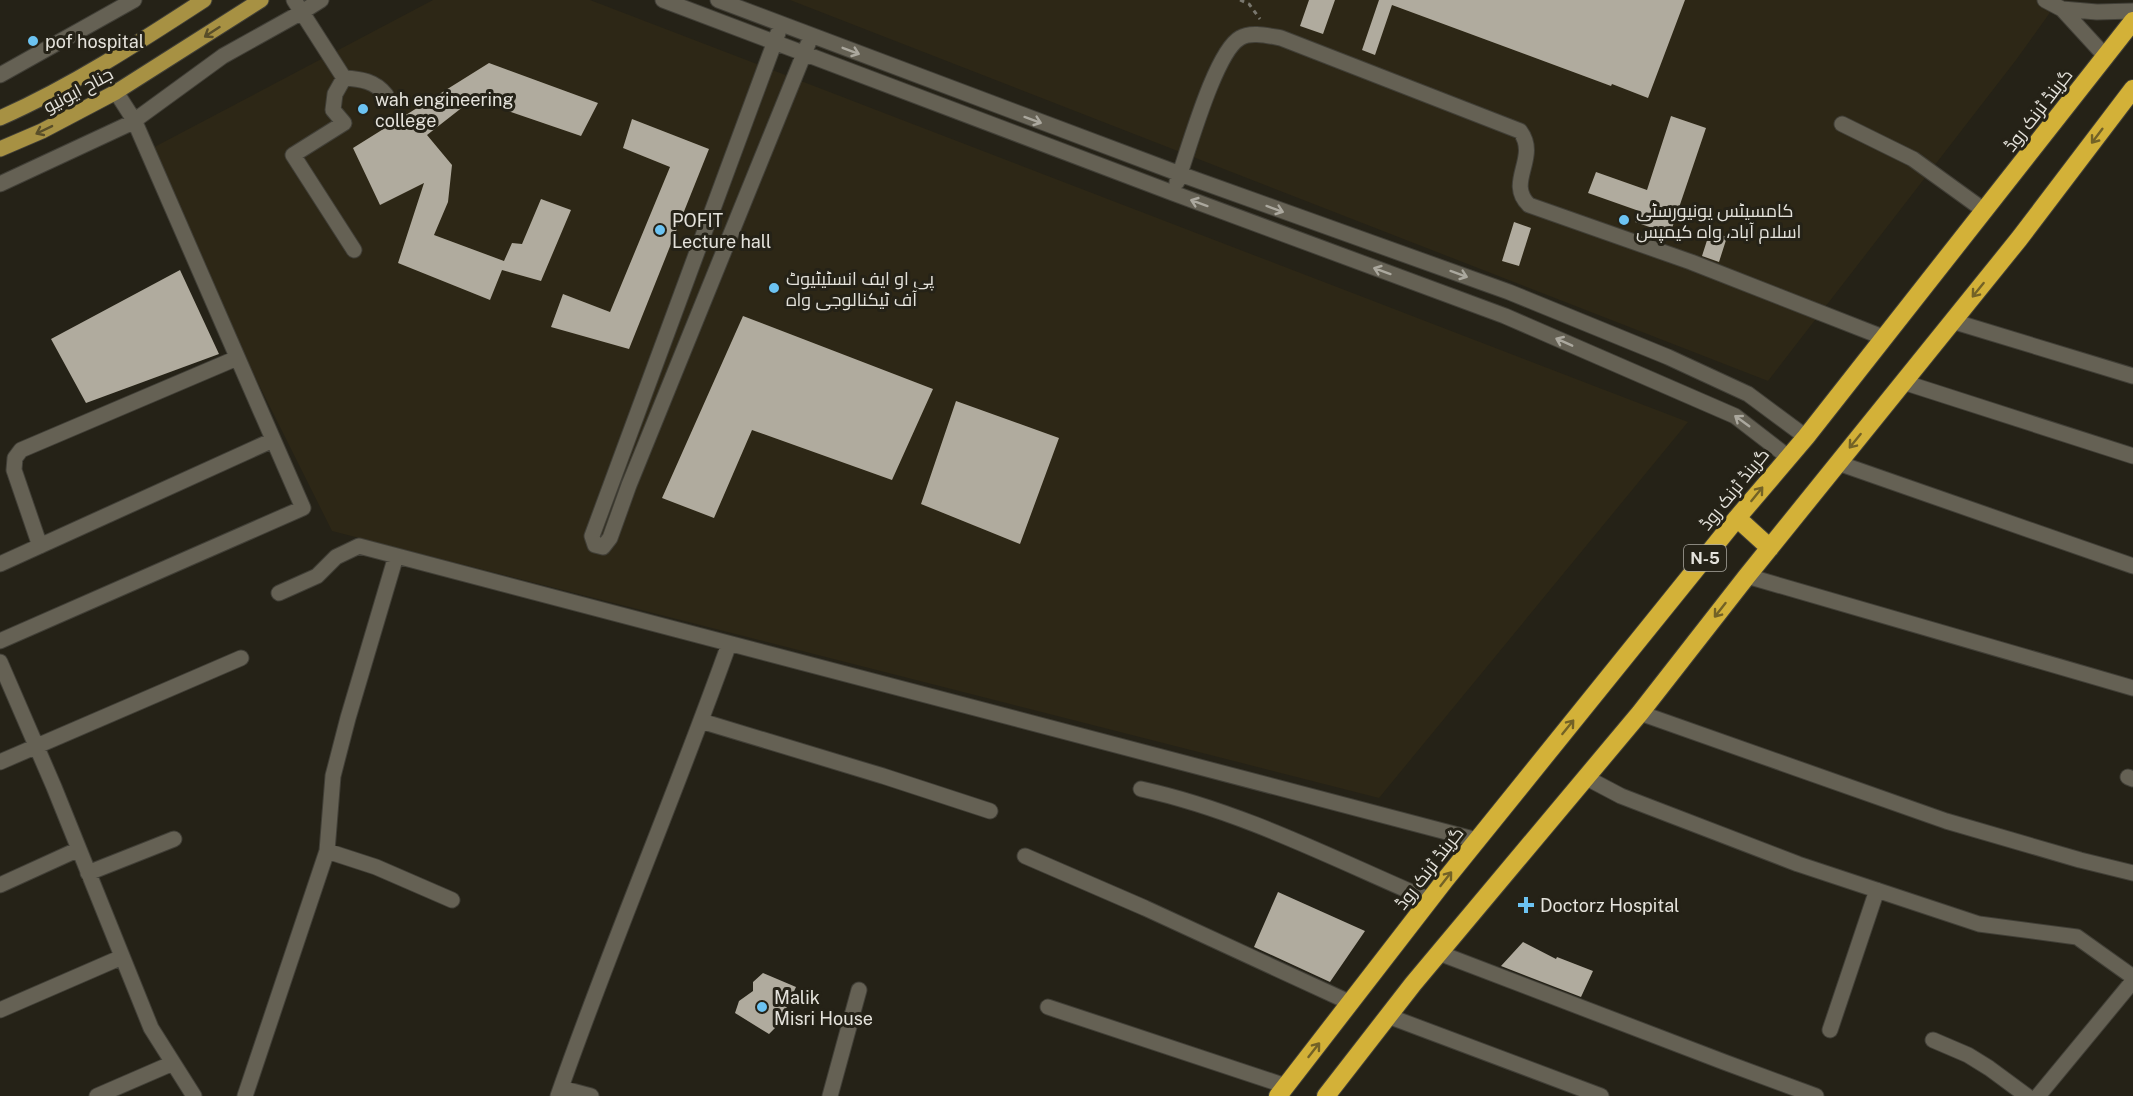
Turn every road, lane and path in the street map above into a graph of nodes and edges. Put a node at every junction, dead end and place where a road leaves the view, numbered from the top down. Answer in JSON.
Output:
{"nodes":[{"id":1,"x":134,"y":0,"type":"edge"},
{"id":2,"x":204,"y":0,"type":"edge"},
{"id":3,"x":261,"y":0,"type":"edge"},
{"id":4,"x":321,"y":0,"type":"edge"},
{"id":5,"x":663,"y":0,"type":"edge"},
{"id":6,"x":718,"y":0,"type":"edge"},
{"id":7,"x":1240,"y":0,"type":"edge"},
{"id":8,"x":2045,"y":0,"type":"edge"},
{"id":9,"x":298,"y":6,"type":"edge"},
{"id":10,"x":2062,"y":9,"type":"junction"},
{"id":11,"x":2133,"y":11,"type":"edge"},
{"id":12,"x":2133,"y":21,"type":"edge"},
{"id":13,"x":781,"y":24,"type":"junction"},
{"id":14,"x":811,"y":35,"type":"junction"},
{"id":15,"x":1268,"y":36,"type":"junction"},
{"id":16,"x":775,"y":42,"type":"junction"},
{"id":17,"x":805,"y":54,"type":"junction"},
{"id":18,"x":2106,"y":57,"type":"junction"},
{"id":19,"x":0,"y":75,"type":"edge"},
{"id":20,"x":344,"y":78,"type":"junction"},
{"id":21,"x":2133,"y":89,"type":"edge"},
{"id":22,"x":116,"y":92,"type":"junction"},
{"id":23,"x":386,"y":95,"type":"dead end"},
{"id":24,"x":0,"y":118,"type":"edge"},
{"id":25,"x":134,"y":120,"type":"junction"},
{"id":26,"x":1842,"y":124,"type":"dead end"},
{"id":27,"x":0,"y":149,"type":"edge"},
{"id":28,"x":1180,"y":174,"type":"junction"},
{"id":29,"x":0,"y":184,"type":"edge"},
{"id":30,"x":1173,"y":193,"type":"junction"},
{"id":31,"x":1985,"y":211,"type":"junction"},
{"id":32,"x":354,"y":249,"type":"dead end"},
{"id":33,"x":1952,"y":321,"type":"junction"},
{"id":34,"x":1885,"y":338,"type":"junction"},
{"id":35,"x":237,"y":358,"type":"junction"},
{"id":36,"x":2133,"y":376,"type":"edge"},
{"id":37,"x":1903,"y":382,"type":"junction"},
{"id":38,"x":1806,"y":437,"type":"junction"},
{"id":39,"x":273,"y":440,"type":"junction"},
{"id":40,"x":2133,"y":456,"type":"edge"},
{"id":41,"x":1788,"y":457,"type":"junction"},
{"id":42,"x":1838,"y":463,"type":"junction"},
{"id":43,"x":1737,"y":518,"type":"junction"},
{"id":44,"x":40,"y":546,"type":"junction"},
{"id":45,"x":1770,"y":548,"type":"junction"},
{"id":46,"x":396,"y":556,"type":"junction"},
{"id":47,"x":0,"y":564,"type":"edge"},
{"id":48,"x":2133,"y":566,"type":"edge"},
{"id":49,"x":1747,"y":576,"type":"junction"},
{"id":50,"x":279,"y":593,"type":"dead end"},
{"id":51,"x":0,"y":641,"type":"edge"},
{"id":52,"x":729,"y":644,"type":"junction"},
{"id":53,"x":241,"y":658,"type":"dead end"},
{"id":54,"x":0,"y":662,"type":"edge"},
{"id":55,"x":2133,"y":688,"type":"edge"},
{"id":56,"x":1640,"y":713,"type":"junction"},
{"id":57,"x":701,"y":721,"type":"junction"},
{"id":58,"x":36,"y":747,"type":"junction"},
{"id":59,"x":0,"y":762,"type":"edge"},
{"id":60,"x":1585,"y":777,"type":"junction"},
{"id":61,"x":1142,"y":789,"type":"dead end"},
{"id":62,"x":990,"y":811,"type":"dead end"},
{"id":63,"x":174,"y":839,"type":"dead end"},
{"id":64,"x":1477,"y":840,"type":"junction"},
{"id":65,"x":79,"y":849,"type":"junction"},
{"id":66,"x":327,"y":851,"type":"junction"},
{"id":67,"x":1025,"y":856,"type":"dead end"},
{"id":68,"x":88,"y":873,"type":"junction"},
{"id":69,"x":2133,"y":873,"type":"edge"},
{"id":70,"x":0,"y":885,"type":"edge"},
{"id":71,"x":1877,"y":890,"type":"junction"},
{"id":72,"x":452,"y":900,"type":"dead end"},
{"id":73,"x":1430,"y":900,"type":"junction"},
{"id":74,"x":1439,"y":953,"type":"junction"},
{"id":75,"x":122,"y":957,"type":"junction"},
{"id":76,"x":2133,"y":979,"type":"edge"},
{"id":77,"x":860,"y":990,"type":"dead end"},
{"id":78,"x":1351,"y":1003,"type":"junction"},
{"id":79,"x":1048,"y":1007,"type":"dead end"},
{"id":80,"x":0,"y":1010,"type":"edge"},
{"id":81,"x":1388,"y":1016,"type":"junction"},
{"id":82,"x":1830,"y":1030,"type":"dead end"},
{"id":83,"x":1933,"y":1040,"type":"dead end"},
{"id":84,"x":173,"y":1063,"type":"junction"},
{"id":85,"x":1282,"y":1091,"type":"edge"},
{"id":86,"x":559,"y":1092,"type":"edge"},
{"id":87,"x":97,"y":1096,"type":"edge"},
{"id":88,"x":194,"y":1096,"type":"edge"},
{"id":89,"x":245,"y":1096,"type":"edge"},
{"id":90,"x":591,"y":1096,"type":"edge"},
{"id":91,"x":830,"y":1096,"type":"edge"},
{"id":92,"x":1326,"y":1096,"type":"edge"},
{"id":93,"x":1601,"y":1096,"type":"edge"},
{"id":94,"x":1816,"y":1096,"type":"edge"},
{"id":95,"x":2027,"y":1096,"type":"edge"},
{"id":96,"x":2038,"y":1096,"type":"edge"}],
"edges":[{"from":1,"to":19,"type":"street"},
{"from":2,"to":24,"type":"main road","name":"جناح ایونیو"},
{"from":3,"to":22,"type":"main road","name":"جناح ایونیو","one_way":true},
{"from":4,"to":9,"type":"street"},
{"from":5,"to":16,"type":"street"},
{"from":6,"to":13,"type":"street"},
{"from":7,"to":15,"type":"path"},
{"from":8,"to":10,"type":"street"},
{"from":9,"to":20,"type":"street"},
{"from":9,"to":25,"type":"street"},
{"from":10,"to":11,"type":"street"},
{"from":10,"to":18,"type":"street"},
{"from":12,"to":18,"type":"highway","name":"گرینڈ ٹرنک روڈ","number":"N-5"},
{"from":13,"to":14,"type":"street"},
{"from":13,"to":16,"type":"street"},
{"from":14,"to":17,"type":"street"},
{"from":14,"to":28,"type":"street","one_way":true},
{"from":15,"to":28,"type":"street"},
{"from":15,"to":34,"type":"street"},
{"from":16,"to":17,"type":"street"},
{"from":16,"to":17,"type":"street"},
{"from":17,"to":30,"type":"street"},
{"from":18,"to":31,"type":"highway","name":"گرینڈ ٹرنک روڈ","number":"N-5"},
{"from":20,"to":23,"type":"street"},
{"from":20,"to":32,"type":"street"},
{"from":21,"to":33,"type":"highway","number":"N-5","one_way":true},
{"from":22,"to":25,"type":"street"},
{"from":22,"to":27,"type":"main road","name":"جناح ایونیو","one_way":true},
{"from":25,"to":29,"type":"street"},
{"from":25,"to":35,"type":"street"},
{"from":26,"to":31,"type":"street"},
{"from":28,"to":30,"type":"street"},
{"from":28,"to":38,"type":"street","one_way":true},
{"from":41,"to":30,"type":"street","one_way":true},
{"from":31,"to":34,"type":"highway","name":"گرینڈ ٹرنک روڈ","number":"N-5"},
{"from":33,"to":36,"type":"street"},
{"from":33,"to":37,"type":"highway","number":"N-5"},
{"from":34,"to":38,"type":"highway","name":"گرینڈ ٹرنک روڈ","number":"N-5"},
{"from":35,"to":39,"type":"street"},
{"from":35,"to":44,"type":"street"},
{"from":37,"to":40,"type":"street"},
{"from":37,"to":42,"type":"highway","number":"N-5","one_way":true},
{"from":38,"to":41,"type":"highway","name":"گرینڈ ٹرنک روڈ","number":"N-5"},
{"from":39,"to":44,"type":"street"},
{"from":39,"to":51,"type":"street"},
{"from":43,"to":41,"type":"highway","name":"گرینڈ ٹرنک روڈ","number":"N-5","one_way":true},
{"from":42,"to":45,"type":"highway","number":"N-5"},
{"from":42,"to":48,"type":"street"},
{"from":43,"to":45,"type":"highway"},
{"from":64,"to":43,"type":"highway","name":"گرینڈ ٹرنک روڈ","number":"N-5","one_way":true},
{"from":44,"to":47,"type":"street"},
{"from":45,"to":49,"type":"highway","number":"N-5"},
{"from":46,"to":50,"type":"street"},
{"from":46,"to":52,"type":"street"},
{"from":46,"to":66,"type":"street"},
{"from":49,"to":55,"type":"street"},
{"from":49,"to":56,"type":"highway","number":"N-5","one_way":true},
{"from":52,"to":57,"type":"street"},
{"from":52,"to":64,"type":"street"},
{"from":53,"to":58,"type":"street"},
{"from":54,"to":58,"type":"street"},
{"from":56,"to":60,"type":"highway","number":"N-5"},
{"from":56,"to":69,"type":"street"},
{"from":57,"to":62,"type":"street"},
{"from":57,"to":86,"type":"street"},
{"from":58,"to":59,"type":"street"},
{"from":58,"to":65,"type":"street"},
{"from":60,"to":71,"type":"street"},
{"from":60,"to":74,"type":"highway","number":"N-5"},
{"from":61,"to":73,"type":"street"},
{"from":63,"to":68,"type":"street"},
{"from":73,"to":64,"type":"highway","name":"گرینڈ ٹرنک روڈ","number":"N-5","one_way":true},
{"from":65,"to":68,"type":"street"},
{"from":65,"to":70,"type":"street"},
{"from":66,"to":72,"type":"street"},
{"from":66,"to":89,"type":"street"},
{"from":67,"to":78,"type":"street"},
{"from":68,"to":75,"type":"street"},
{"from":71,"to":76,"type":"street"},
{"from":71,"to":82,"type":"street"},
{"from":73,"to":78,"type":"highway","name":"گرینڈ ٹرنک روڈ","number":"N-5"},
{"from":74,"to":81,"type":"highway","number":"N-5"},
{"from":74,"to":94,"type":"street"},
{"from":75,"to":80,"type":"street"},
{"from":75,"to":84,"type":"street"},
{"from":76,"to":96,"type":"street"},
{"from":77,"to":91,"type":"street"},
{"from":85,"to":78,"type":"highway","name":"گرینڈ ٹرنک روڈ","number":"N-5","one_way":true},
{"from":79,"to":85,"type":"street"},
{"from":81,"to":92,"type":"highway","number":"N-5"},
{"from":81,"to":93,"type":"street"},
{"from":83,"to":95,"type":"street"},
{"from":84,"to":87,"type":"street"},
{"from":84,"to":88,"type":"street"},
{"from":86,"to":90,"type":"street"}]}
